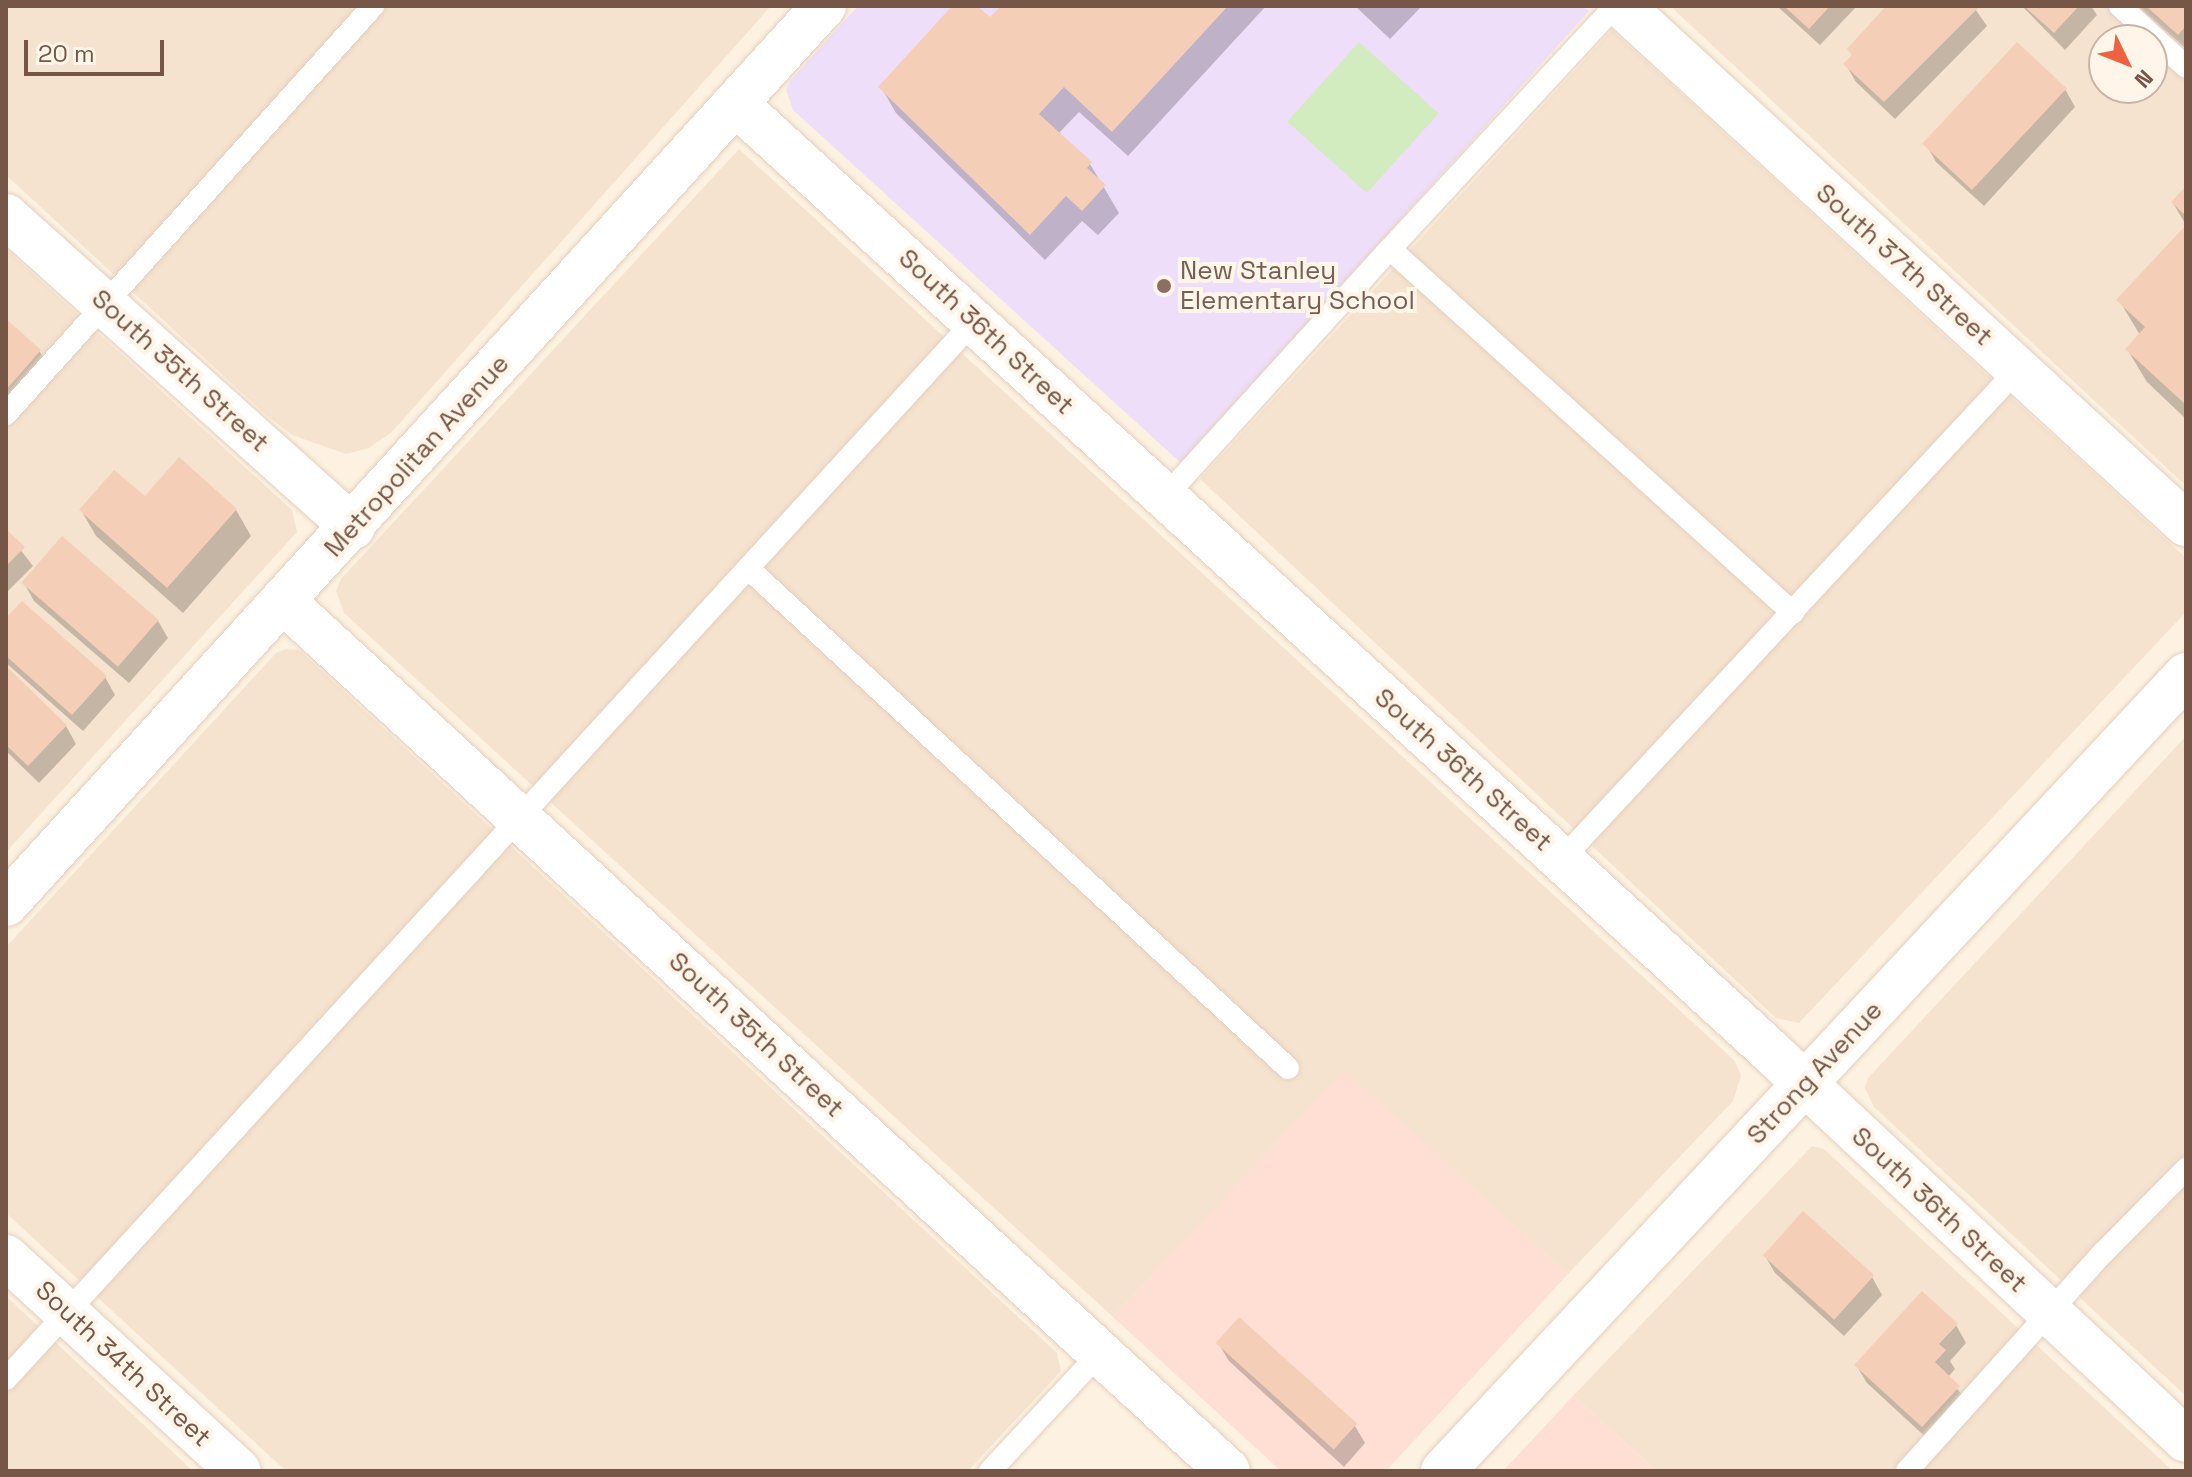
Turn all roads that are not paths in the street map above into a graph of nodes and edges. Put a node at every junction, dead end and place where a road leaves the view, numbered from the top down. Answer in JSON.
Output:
{"nodes":[{"id":1,"x":373,"y":6,"type":"edge"},
{"id":2,"x":824,"y":6,"type":"edge"},
{"id":3,"x":1615,"y":6,"type":"edge"},
{"id":4,"x":1622,"y":6,"type":"edge"},
{"id":5,"x":2120,"y":6,"type":"edge"},
{"id":6,"x":2186,"y":67,"type":"edge"},
{"id":7,"x":736,"y":104,"type":"junction"},
{"id":8,"x":6,"y":216,"type":"edge"},
{"id":9,"x":1390,"y":249,"type":"junction"},
{"id":10,"x":106,"y":305,"type":"junction"},
{"id":11,"x":974,"y":321,"type":"junction"},
{"id":12,"x":2018,"y":369,"type":"junction"},
{"id":13,"x":6,"y":414,"type":"edge"},
{"id":14,"x":1164,"y":498,"type":"junction"},
{"id":15,"x":2186,"y":524,"type":"edge"},
{"id":16,"x":353,"y":527,"type":"junction"},
{"id":17,"x":750,"y":570,"type":"junction"},
{"id":18,"x":283,"y":601,"type":"junction"},
{"id":19,"x":1793,"y":613,"type":"junction"},
{"id":20,"x":2186,"y":675,"type":"edge"},
{"id":21,"x":523,"y":818,"type":"junction"},
{"id":22,"x":1562,"y":859,"type":"junction"},
{"id":23,"x":6,"y":904,"type":"edge"},
{"id":24,"x":1288,"y":1068,"type":"dead end"},
{"id":25,"x":1805,"y":1084,"type":"junction"},
{"id":26,"x":2186,"y":1169,"type":"edge"},
{"id":27,"x":6,"y":1257,"type":"edge"},
{"id":28,"x":2049,"y":1313,"type":"junction"},
{"id":29,"x":69,"y":1314,"type":"junction"},
{"id":30,"x":1099,"y":1354,"type":"junction"},
{"id":31,"x":6,"y":1379,"type":"edge"},
{"id":32,"x":2186,"y":1440,"type":"edge"},
{"id":33,"x":239,"y":1471,"type":"edge"},
{"id":34,"x":990,"y":1471,"type":"edge"},
{"id":35,"x":1228,"y":1471,"type":"edge"},
{"id":36,"x":1443,"y":1471,"type":"edge"},
{"id":37,"x":1907,"y":1471,"type":"edge"}],
"edges":[{"from":1,"to":10,"type":"lane"},
{"from":2,"to":7,"type":"street","name":"Metropolitan Avenue"},
{"from":3,"to":9,"type":"lane"},
{"from":4,"to":12,"type":"street","name":"South 37th Street"},
{"from":5,"to":6,"type":"lane"},
{"from":7,"to":11,"type":"street","name":"South 36th Street"},
{"from":7,"to":16,"type":"street","name":"Metropolitan Avenue"},
{"from":8,"to":10,"type":"street","name":"South 35th Street"},
{"from":9,"to":14,"type":"lane"},
{"from":9,"to":19,"type":"lane"},
{"from":10,"to":13,"type":"lane"},
{"from":10,"to":16,"type":"street","name":"South 35th Street"},
{"from":11,"to":14,"type":"street","name":"South 36th Street"},
{"from":11,"to":17,"type":"lane"},
{"from":12,"to":15,"type":"street","name":"South 37th Street"},
{"from":12,"to":19,"type":"lane"},
{"from":14,"to":22,"type":"street","name":"South 36th Street"},
{"from":16,"to":18,"type":"street","name":"Metropolitan Avenue"},
{"from":17,"to":21,"type":"lane"},
{"from":17,"to":24,"type":"lane"},
{"from":18,"to":21,"type":"street","name":"South 35th Street"},
{"from":18,"to":23,"type":"street","name":"Metropolitan Avenue"},
{"from":19,"to":22,"type":"lane"},
{"from":20,"to":25,"type":"street","name":"Strong Avenue"},
{"from":21,"to":29,"type":"lane"},
{"from":21,"to":30,"type":"street","name":"South 35th Street"},
{"from":22,"to":25,"type":"street","name":"South 36th Street"},
{"from":25,"to":28,"type":"street","name":"South 36th Street"},
{"from":25,"to":36,"type":"street","name":"Strong Avenue"},
{"from":26,"to":28,"type":"lane"},
{"from":27,"to":29,"type":"street","name":"South 34th Street"},
{"from":28,"to":32,"type":"street","name":"South 36th Street"},
{"from":28,"to":37,"type":"lane"},
{"from":29,"to":31,"type":"lane"},
{"from":29,"to":33,"type":"street","name":"South 34th Street"},
{"from":30,"to":34,"type":"lane"},
{"from":30,"to":35,"type":"street","name":"South 35th Street"}]}
